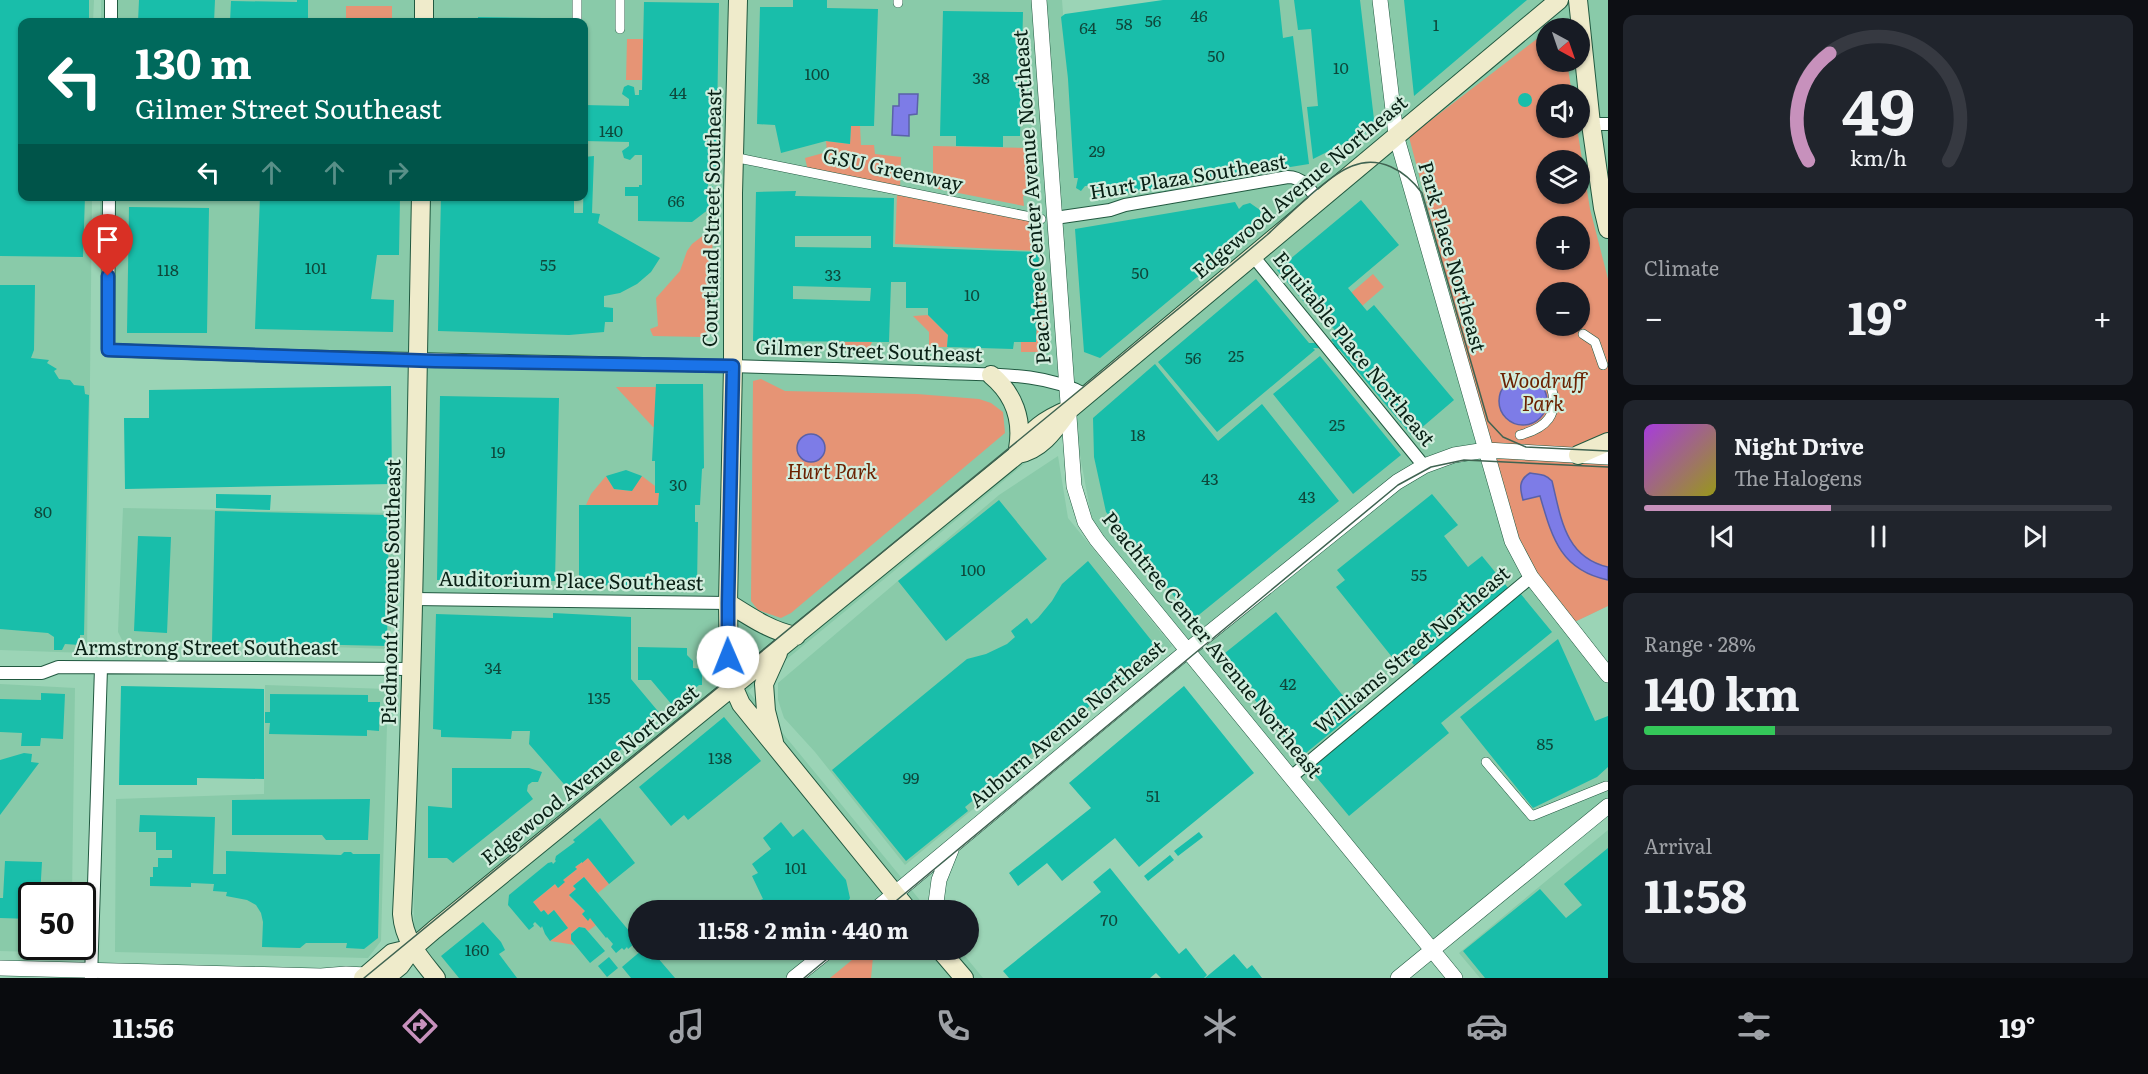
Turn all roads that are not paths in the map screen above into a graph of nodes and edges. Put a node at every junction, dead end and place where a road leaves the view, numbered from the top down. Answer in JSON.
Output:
{"nodes":[{"id":1,"x":111,"y":0,"type":"edge"},
{"id":2,"x":424,"y":0,"type":"edge"},
{"id":3,"x":577,"y":0,"type":"edge"},
{"id":4,"x":620,"y":0,"type":"edge"},
{"id":5,"x":738,"y":0,"type":"edge"},
{"id":6,"x":1039,"y":0,"type":"edge"},
{"id":7,"x":1380,"y":0,"type":"edge"},
{"id":8,"x":1559,"y":0,"type":"edge"},
{"id":9,"x":1578,"y":0,"type":"edge"},
{"id":10,"x":111,"y":18,"type":"edge"},
{"id":11,"x":424,"y":18,"type":"edge"},
{"id":12,"x":577,"y":18,"type":"edge"},
{"id":13,"x":620,"y":28,"type":"dead end"},
{"id":14,"x":1599,"y":124,"type":"edge"},
{"id":15,"x":1396,"y":135,"type":"junction"},
{"id":16,"x":738,"y":158,"type":"dead end"},
{"id":17,"x":1318,"y":200,"type":"junction"},
{"id":18,"x":109,"y":201,"type":"edge"},
{"id":19,"x":420,"y":201,"type":"edge"},
{"id":20,"x":1048,"y":218,"type":"junction"},
{"id":21,"x":1608,"y":229,"type":"edge"},
{"id":22,"x":1253,"y":256,"type":"junction"},
{"id":23,"x":1586,"y":336,"type":"edge"},
{"id":24,"x":416,"y":360,"type":"junction"},
{"id":25,"x":733,"y":366,"type":"junction"},
{"id":26,"x":1603,"y":366,"type":"dead end"},
{"id":27,"x":991,"y":375,"type":"junction"},
{"id":28,"x":1067,"y":386,"type":"junction"},
{"id":29,"x":1551,"y":386,"type":"dead end"},
{"id":30,"x":1086,"y":395,"type":"junction"},
{"id":31,"x":1070,"y":409,"type":"junction"},
{"id":32,"x":1520,"y":435,"type":"dead end"},
{"id":33,"x":1608,"y":442,"type":"edge"},
{"id":34,"x":1486,"y":450,"type":"junction"},
{"id":35,"x":1017,"y":454,"type":"junction"},
{"id":36,"x":1578,"y":455,"type":"junction"},
{"id":37,"x":1608,"y":457,"type":"edge"},
{"id":38,"x":1424,"y":466,"type":"junction"},
{"id":39,"x":1531,"y":577,"type":"junction"},
{"id":40,"x":414,"y":599,"type":"junction"},
{"id":41,"x":728,"y":603,"type":"junction"},
{"id":42,"x":796,"y":636,"type":"junction"},
{"id":43,"x":780,"y":649,"type":"junction"},
{"id":44,"x":1187,"y":652,"type":"junction"},
{"id":45,"x":101,"y":668,"type":"junction"},
{"id":46,"x":412,"y":669,"type":"junction"},
{"id":47,"x":0,"y":673,"type":"edge"},
{"id":48,"x":1608,"y":675,"type":"edge"},
{"id":49,"x":733,"y":688,"type":"junction"},
{"id":50,"x":776,"y":748,"type":"junction"},
{"id":51,"x":1486,"y":762,"type":"dead end"},
{"id":52,"x":1291,"y":777,"type":"junction"},
{"id":53,"x":1606,"y":786,"type":"dead end"},
{"id":54,"x":1608,"y":806,"type":"edge"},
{"id":55,"x":952,"y":848,"type":"junction"},
{"id":56,"x":895,"y":894,"type":"junction"},
{"id":57,"x":888,"y":900,"type":"edge"},
{"id":58,"x":900,"y":900,"type":"edge"},
{"id":59,"x":936,"y":900,"type":"edge"},
{"id":60,"x":413,"y":948,"type":"junction"},
{"id":61,"x":1432,"y":950,"type":"junction"},
{"id":62,"x":817,"y":960,"type":"edge"},
{"id":63,"x":949,"y":960,"type":"edge"},
{"id":64,"x":0,"y":968,"type":"edge"},
{"id":65,"x":91,"y":974,"type":"edge"},
{"id":66,"x":322,"y":977,"type":"edge"},
{"id":67,"x":364,"y":977,"type":"edge"},
{"id":68,"x":385,"y":978,"type":"edge"},
{"id":69,"x":436,"y":978,"type":"edge"},
{"id":70,"x":795,"y":978,"type":"edge"},
{"id":71,"x":964,"y":978,"type":"edge"},
{"id":72,"x":1398,"y":978,"type":"edge"},
{"id":73,"x":1455,"y":978,"type":"edge"}],
"edges":[{"from":1,"to":10,"type":"street"},
{"from":2,"to":11,"type":"main road"},
{"from":3,"to":12,"type":"street"},
{"from":4,"to":13,"type":"street"},
{"from":5,"to":25,"type":"main road","name":"Courtland Street Southeast"},
{"from":6,"to":20,"type":"street","name":"Peachtree Center Avenue Northeast"},
{"from":7,"to":15,"type":"street","name":"Park Place Northeast"},
{"from":8,"to":15,"type":"main road","name":"Edgewood Avenue Northeast"},
{"from":9,"to":14,"type":"main road"},
{"from":14,"to":21,"type":"main road"},
{"from":15,"to":17,"type":"main road","name":"Edgewood Avenue Northeast"},
{"from":15,"to":34,"type":"street","name":"Park Place Northeast"},
{"from":16,"to":20,"type":"street","name":"GSU Greenway"},
{"from":17,"to":20,"type":"street","name":"Hurt Plaza Southeast"},
{"from":17,"to":22,"type":"main road","name":"Edgewood Avenue Northeast"},
{"from":18,"to":24,"type":"street","name":"Gilmer Street Southeast"},
{"from":19,"to":24,"type":"main road","name":"Piedmont Avenue Southeast"},
{"from":20,"to":28,"type":"street","name":"Peachtree Center Avenue Northeast"},
{"from":22,"to":30,"type":"main road","name":"Edgewood Avenue Northeast"},
{"from":22,"to":38,"type":"street","name":"Equitable Place Northeast"},
{"from":23,"to":26,"type":"street"},
{"from":24,"to":25,"type":"street","name":"Gilmer Street Southeast"},
{"from":24,"to":40,"type":"main road","name":"Piedmont Avenue Southeast"},
{"from":25,"to":27,"type":"street","name":"Gilmer Street Southeast"},
{"from":25,"to":41,"type":"main road","name":"Courtland Street Southeast"},
{"from":27,"to":28,"type":"street","name":"Gilmer Street Southeast"},
{"from":27,"to":35,"type":"main road"},
{"from":28,"to":30,"type":"street","name":"Gilmer Street Southeast"},
{"from":28,"to":31,"type":"street","name":"Peachtree Center Avenue Northeast"},
{"from":29,"to":32,"type":"street"},
{"from":30,"to":31,"type":"main road","name":"Edgewood Avenue Northeast"},
{"from":31,"to":35,"type":"main road","name":"Edgewood Avenue Northeast"},
{"from":31,"to":44,"type":"street","name":"Peachtree Center Avenue Northeast"},
{"from":33,"to":36,"type":"main road"},
{"from":34,"to":36,"type":"street","name":"Auburn Avenue Northeast"},
{"from":34,"to":38,"type":"street","name":"Auburn Avenue Northeast"},
{"from":34,"to":39,"type":"street","name":"Park Place Northeast"},
{"from":35,"to":42,"type":"main road","name":"Edgewood Avenue Northeast"},
{"from":36,"to":37,"type":"street","name":"Auburn Avenue Northeast"},
{"from":38,"to":44,"type":"street","name":"Auburn Avenue Northeast"},
{"from":39,"to":48,"type":"street","name":"Park Place Northeast"},
{"from":39,"to":52,"type":"street","name":"Williams Street Northeast"},
{"from":40,"to":41,"type":"street","name":"Auditorium Place Southeast"},
{"from":40,"to":46,"type":"main road","name":"Piedmont Avenue Southeast"},
{"from":41,"to":42,"type":"main road"},
{"from":41,"to":49,"type":"main road","name":"Courtland Street Southeast"},
{"from":42,"to":43,"type":"main road","name":"Edgewood Avenue Northeast"},
{"from":43,"to":49,"type":"main road","name":"Edgewood Avenue Northeast"},
{"from":43,"to":50,"type":"main road"},
{"from":44,"to":52,"type":"street","name":"Peachtree Center Avenue Northeast"},
{"from":44,"to":55,"type":"street","name":"Auburn Avenue Northeast"},
{"from":45,"to":46,"type":"street","name":"Armstrong Street Southeast"},
{"from":45,"to":47,"type":"street","name":"Armstrong Street Southeast"},
{"from":45,"to":65,"type":"street"},
{"from":46,"to":60,"type":"main road","name":"Piedmont Avenue Southeast"},
{"from":49,"to":50,"type":"main road"},
{"from":49,"to":60,"type":"main road","name":"Edgewood Avenue Northeast"},
{"from":50,"to":56,"type":"main road"},
{"from":51,"to":53,"type":"street"},
{"from":52,"to":61,"type":"street","name":"Peachtree Center Avenue Northeast"},
{"from":54,"to":61,"type":"street"},
{"from":55,"to":56,"type":"street","name":"Auburn Avenue Northeast"},
{"from":55,"to":59,"type":"street"},
{"from":56,"to":57,"type":"street","name":"Auburn Avenue Northeast"},
{"from":56,"to":58,"type":"main road"},
{"from":60,"to":67,"type":"main road","name":"Edgewood Avenue Northeast"},
{"from":60,"to":68,"type":"main road","name":"Edgewood Avenue Northeast"},
{"from":60,"to":69,"type":"main road","name":"Piedmont Avenue Southeast"},
{"from":61,"to":72,"type":"street"},
{"from":61,"to":73,"type":"street","name":"Peachtree Center Avenue Northeast"},
{"from":62,"to":70,"type":"street"},
{"from":63,"to":71,"type":"main road"},
{"from":64,"to":65,"type":"street"},
{"from":65,"to":66,"type":"street"},
{"from":66,"to":67,"type":"street"}]}
